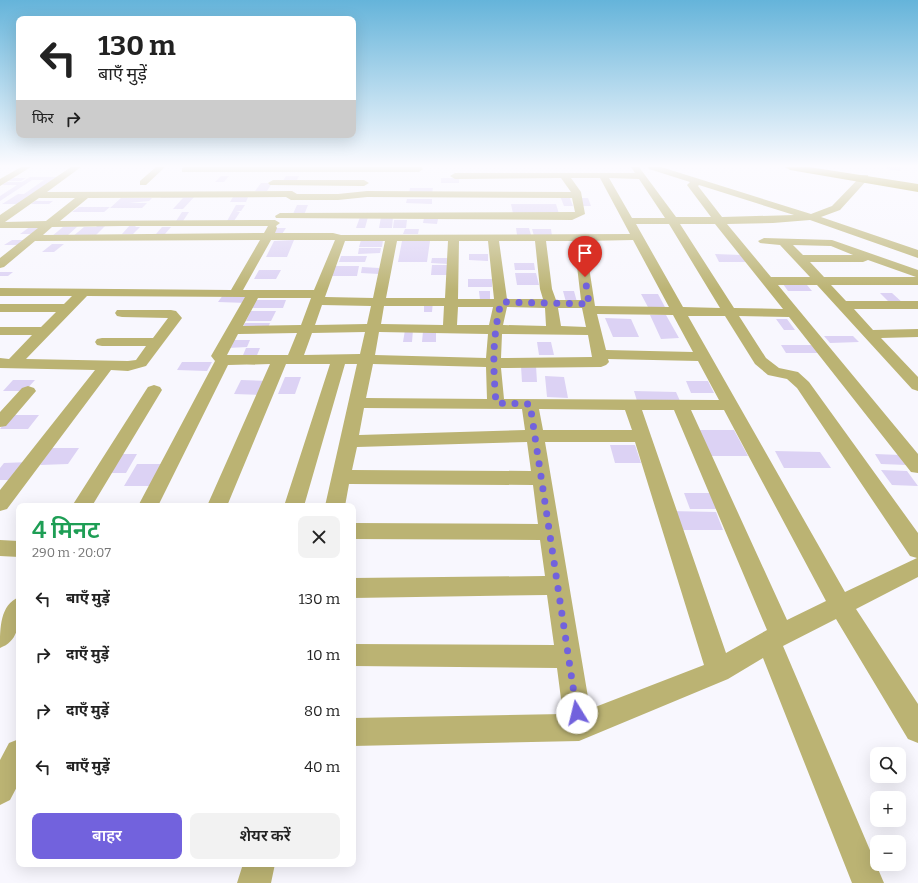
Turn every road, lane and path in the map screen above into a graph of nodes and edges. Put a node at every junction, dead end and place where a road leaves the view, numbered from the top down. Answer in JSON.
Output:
{"nodes":[{"id":1,"x":19,"y":208,"type":"edge"},
{"id":2,"x":70,"y":208,"type":"edge"},
{"id":3,"x":284,"y":208,"type":"edge"},
{"id":4,"x":467,"y":208,"type":"edge"},
{"id":5,"x":522,"y":208,"type":"edge"},
{"id":6,"x":579,"y":208,"type":"edge"},
{"id":7,"x":622,"y":208,"type":"edge"},
{"id":8,"x":664,"y":208,"type":"edge"},
{"id":9,"x":709,"y":208,"type":"edge"},
{"id":10,"x":783,"y":208,"type":"edge"},
{"id":11,"x":835,"y":208,"type":"edge"},
{"id":12,"x":811,"y":217,"type":"junction"},
{"id":13,"x":277,"y":219,"type":"junction"},
{"id":14,"x":672,"y":220,"type":"junction"},
{"id":15,"x":629,"y":221,"type":"junction"},
{"id":16,"x":719,"y":221,"type":"junction"},
{"id":17,"x":1,"y":224,"type":"edge"},
{"id":18,"x":50,"y":225,"type":"junction"},
{"id":19,"x":854,"y":232,"type":"junction"},
{"id":20,"x":267,"y":236,"type":"junction"},
{"id":21,"x":454,"y":237,"type":"junction"},
{"id":22,"x":493,"y":237,"type":"junction"},
{"id":23,"x":540,"y":237,"type":"junction"},
{"id":24,"x":579,"y":237,"type":"junction"},
{"id":25,"x":638,"y":237,"type":"junction"},
{"id":26,"x":32,"y":238,"type":"junction"},
{"id":27,"x":341,"y":238,"type":"junction"},
{"id":28,"x":392,"y":238,"type":"junction"},
{"id":29,"x":764,"y":241,"type":"dead end"},
{"id":30,"x":783,"y":241,"type":"junction"},
{"id":31,"x":820,"y":241,"type":"junction"},
{"id":32,"x":918,"y":254,"type":"edge"},
{"id":33,"x":872,"y":258,"type":"junction"},
{"id":34,"x":800,"y":259,"type":"junction"},
{"id":35,"x":0,"y":264,"type":"edge"},
{"id":36,"x":918,"y":274,"type":"edge"},
{"id":37,"x":918,"y":280,"type":"edge"},
{"id":38,"x":768,"y":281,"type":"junction"},
{"id":39,"x":820,"y":281,"type":"junction"},
{"id":40,"x":0,"y":292,"type":"edge"},
{"id":41,"x":84,"y":292,"type":"junction"},
{"id":42,"x":235,"y":293,"type":"junction"},
{"id":43,"x":254,"y":293,"type":"junction"},
{"id":44,"x":318,"y":298,"type":"junction"},
{"id":45,"x":378,"y":301,"type":"junction"},
{"id":46,"x":452,"y":302,"type":"junction"},
{"id":47,"x":501,"y":302,"type":"junction"},
{"id":48,"x":550,"y":302,"type":"junction"},
{"id":49,"x":843,"y":305,"type":"junction"},
{"id":50,"x":918,"y":305,"type":"edge"},
{"id":51,"x":589,"y":307,"type":"junction"},
{"id":52,"x":0,"y":308,"type":"edge"},
{"id":53,"x":67,"y":308,"type":"junction"},
{"id":54,"x":679,"y":311,"type":"junction"},
{"id":55,"x":730,"y":312,"type":"junction"},
{"id":56,"x":122,"y":313,"type":"dead end"},
{"id":57,"x":792,"y":313,"type":"junction"},
{"id":58,"x":306,"y":328,"type":"junction"},
{"id":59,"x":372,"y":328,"type":"junction"},
{"id":60,"x":450,"y":328,"type":"junction"},
{"id":61,"x":232,"y":330,"type":"junction"},
{"id":62,"x":495,"y":330,"type":"junction"},
{"id":63,"x":554,"y":330,"type":"junction"},
{"id":64,"x":0,"y":331,"type":"edge"},
{"id":65,"x":45,"y":331,"type":"junction"},
{"id":66,"x":594,"y":332,"type":"junction"},
{"id":67,"x":918,"y":333,"type":"edge"},
{"id":68,"x":870,"y":334,"type":"junction"},
{"id":69,"x":102,"y":342,"type":"dead end"},
{"id":70,"x":158,"y":342,"type":"junction"},
{"id":71,"x":600,"y":354,"type":"junction"},
{"id":72,"x":704,"y":357,"type":"junction"},
{"id":73,"x":339,"y":359,"type":"junction"},
{"id":74,"x":366,"y":359,"type":"junction"},
{"id":75,"x":223,"y":360,"type":"junction"},
{"id":76,"x":287,"y":360,"type":"junction"},
{"id":77,"x":6,"y":363,"type":"edge"},
{"id":78,"x":493,"y":363,"type":"junction"},
{"id":79,"x":107,"y":365,"type":"junction"},
{"id":80,"x":899,"y":365,"type":"junction"},
{"id":81,"x":918,"y":365,"type":"edge"},
{"id":82,"x":918,"y":386,"type":"edge"},
{"id":83,"x":154,"y":390,"type":"dead end"},
{"id":84,"x":28,"y":391,"type":"dead end"},
{"id":85,"x":356,"y":403,"type":"junction"},
{"id":86,"x":496,"y":403,"type":"junction"},
{"id":87,"x":530,"y":404,"type":"junction"},
{"id":88,"x":632,"y":404,"type":"junction"},
{"id":89,"x":680,"y":405,"type":"junction"},
{"id":90,"x":731,"y":405,"type":"junction"},
{"id":91,"x":0,"y":422,"type":"edge"},
{"id":92,"x":535,"y":436,"type":"junction"},
{"id":93,"x":642,"y":436,"type":"junction"},
{"id":94,"x":348,"y":441,"type":"junction"},
{"id":95,"x":918,"y":467,"type":"edge"},
{"id":96,"x":341,"y":477,"type":"junction"},
{"id":97,"x":542,"y":478,"type":"junction"},
{"id":98,"x":84,"y":503,"type":"edge"},
{"id":99,"x":150,"y":503,"type":"edge"},
{"id":100,"x":218,"y":503,"type":"edge"},
{"id":101,"x":295,"y":503,"type":"edge"},
{"id":102,"x":336,"y":503,"type":"edge"},
{"id":103,"x":0,"y":504,"type":"edge"},
{"id":104,"x":356,"y":531,"type":"edge"},
{"id":105,"x":549,"y":532,"type":"junction"},
{"id":106,"x":0,"y":548,"type":"edge"},
{"id":107,"x":16,"y":548,"type":"edge"},
{"id":108,"x":918,"y":550,"type":"edge"},
{"id":109,"x":918,"y":567,"type":"edge"},
{"id":110,"x":558,"y":585,"type":"junction"},
{"id":111,"x":356,"y":588,"type":"edge"},
{"id":112,"x":841,"y":606,"type":"junction"},
{"id":113,"x":16,"y":612,"type":"edge"},
{"id":114,"x":0,"y":637,"type":"edge"},
{"id":115,"x":775,"y":638,"type":"junction"},
{"id":116,"x":356,"y":655,"type":"edge"},
{"id":117,"x":569,"y":657,"type":"junction"},
{"id":118,"x":719,"y":672,"type":"junction"},
{"id":119,"x":579,"y":727,"type":"junction"},
{"id":120,"x":918,"y":729,"type":"edge"},
{"id":121,"x":356,"y":732,"type":"edge"},
{"id":122,"x":16,"y":760,"type":"edge"},
{"id":123,"x":0,"y":790,"type":"edge"},
{"id":124,"x":258,"y":867,"type":"edge"},
{"id":125,"x":253,"y":883,"type":"edge"},
{"id":126,"x":868,"y":883,"type":"edge"}],
"edges":[{"from":1,"to":17,"type":"street"},
{"from":2,"to":18,"type":"street"},
{"from":3,"to":13,"type":"street"},
{"from":4,"to":13,"type":"street"},
{"from":5,"to":6,"type":"street"},
{"from":7,"to":15,"type":"street"},
{"from":8,"to":14,"type":"street"},
{"from":9,"to":16,"type":"street"},
{"from":10,"to":12,"type":"street"},
{"from":11,"to":12,"type":"street"},
{"from":12,"to":16,"type":"street"},
{"from":12,"to":19,"type":"street"},
{"from":13,"to":18,"type":"street"},
{"from":13,"to":20,"type":"street"},
{"from":14,"to":15,"type":"street"},
{"from":14,"to":16,"type":"street"},
{"from":14,"to":55,"type":"street"},
{"from":15,"to":25,"type":"street"},
{"from":16,"to":38,"type":"street"},
{"from":17,"to":18,"type":"street"},
{"from":18,"to":26,"type":"street"},
{"from":19,"to":31,"type":"street"},
{"from":19,"to":32,"type":"street"},
{"from":20,"to":26,"type":"street"},
{"from":20,"to":27,"type":"street"},
{"from":20,"to":42,"type":"street"},
{"from":21,"to":22,"type":"street"},
{"from":21,"to":28,"type":"street"},
{"from":21,"to":46,"type":"street"},
{"from":22,"to":23,"type":"street"},
{"from":22,"to":47,"type":"street"},
{"from":23,"to":24,"type":"street"},
{"from":23,"to":48,"type":"street"},
{"from":24,"to":25,"type":"street"},
{"from":24,"to":51,"type":"street"},
{"from":25,"to":54,"type":"street"},
{"from":26,"to":35,"type":"street"},
{"from":27,"to":28,"type":"street"},
{"from":27,"to":44,"type":"street"},
{"from":28,"to":45,"type":"street"},
{"from":29,"to":30,"type":"street"},
{"from":30,"to":31,"type":"street"},
{"from":30,"to":34,"type":"street"},
{"from":31,"to":33,"type":"street"},
{"from":33,"to":34,"type":"street"},
{"from":33,"to":36,"type":"street"},
{"from":34,"to":39,"type":"street"},
{"from":37,"to":39,"type":"street"},
{"from":38,"to":39,"type":"street"},
{"from":38,"to":57,"type":"street"},
{"from":39,"to":49,"type":"street"},
{"from":40,"to":41,"type":"street"},
{"from":41,"to":42,"type":"street"},
{"from":41,"to":53,"type":"street"},
{"from":42,"to":43,"type":"street"},
{"from":43,"to":44,"type":"street"},
{"from":43,"to":61,"type":"street"},
{"from":44,"to":45,"type":"street"},
{"from":44,"to":58,"type":"street"},
{"from":45,"to":46,"type":"street"},
{"from":45,"to":59,"type":"street"},
{"from":46,"to":47,"type":"street"},
{"from":46,"to":60,"type":"street"},
{"from":47,"to":48,"type":"street"},
{"from":47,"to":62,"type":"street"},
{"from":48,"to":51,"type":"street"},
{"from":48,"to":63,"type":"street"},
{"from":49,"to":50,"type":"street"},
{"from":49,"to":68,"type":"street"},
{"from":51,"to":54,"type":"street"},
{"from":51,"to":66,"type":"street"},
{"from":52,"to":53,"type":"street"},
{"from":53,"to":65,"type":"street"},
{"from":54,"to":55,"type":"street"},
{"from":54,"to":72,"type":"street"},
{"from":55,"to":57,"type":"street"},
{"from":55,"to":108,"type":"street"},
{"from":56,"to":70,"type":"street"},
{"from":57,"to":95,"type":"street"},
{"from":58,"to":59,"type":"street"},
{"from":58,"to":61,"type":"street"},
{"from":58,"to":76,"type":"street"},
{"from":59,"to":60,"type":"street"},
{"from":59,"to":74,"type":"street"},
{"from":60,"to":62,"type":"street"},
{"from":61,"to":75,"type":"street"},
{"from":62,"to":63,"type":"street"},
{"from":62,"to":78,"type":"street"},
{"from":63,"to":66,"type":"street"},
{"from":64,"to":65,"type":"street"},
{"from":65,"to":77,"type":"street"},
{"from":66,"to":71,"type":"street"},
{"from":67,"to":68,"type":"street"},
{"from":68,"to":80,"type":"street"},
{"from":69,"to":70,"type":"street"},
{"from":70,"to":79,"type":"street"},
{"from":71,"to":72,"type":"street"},
{"from":71,"to":78,"type":"street"},
{"from":72,"to":90,"type":"street"},
{"from":73,"to":74,"type":"street"},
{"from":73,"to":76,"type":"street"},
{"from":73,"to":101,"type":"street"},
{"from":74,"to":78,"type":"street"},
{"from":74,"to":85,"type":"street"},
{"from":75,"to":76,"type":"street"},
{"from":75,"to":99,"type":"street"},
{"from":76,"to":100,"type":"street"},
{"from":77,"to":79,"type":"street"},
{"from":78,"to":86,"type":"street"},
{"from":79,"to":103,"type":"street"},
{"from":80,"to":81,"type":"street"},
{"from":80,"to":82,"type":"street"},
{"from":83,"to":98,"type":"street"},
{"from":84,"to":91,"type":"street"},
{"from":85,"to":86,"type":"street"},
{"from":85,"to":94,"type":"street"},
{"from":86,"to":87,"type":"street"},
{"from":87,"to":88,"type":"street"},
{"from":87,"to":92,"type":"street"},
{"from":88,"to":89,"type":"street"},
{"from":88,"to":93,"type":"street"},
{"from":89,"to":90,"type":"street"},
{"from":89,"to":115,"type":"street"},
{"from":90,"to":112,"type":"street"},
{"from":92,"to":93,"type":"street"},
{"from":92,"to":94,"type":"street"},
{"from":92,"to":97,"type":"street"},
{"from":93,"to":118,"type":"street"},
{"from":94,"to":96,"type":"street"},
{"from":96,"to":97,"type":"street"},
{"from":96,"to":102,"type":"street"},
{"from":97,"to":105,"type":"street"},
{"from":104,"to":105,"type":"street"},
{"from":105,"to":110,"type":"street"},
{"from":106,"to":107,"type":"street"},
{"from":109,"to":112,"type":"street"},
{"from":110,"to":111,"type":"street"},
{"from":110,"to":117,"type":"street"},
{"from":112,"to":115,"type":"street"},
{"from":112,"to":120,"type":"street"},
{"from":113,"to":114,"type":"street"},
{"from":115,"to":118,"type":"street"},
{"from":115,"to":126,"type":"street"},
{"from":116,"to":117,"type":"street"},
{"from":117,"to":119,"type":"street"},
{"from":118,"to":119,"type":"street"},
{"from":119,"to":121,"type":"street"},
{"from":122,"to":123,"type":"street"},
{"from":124,"to":125,"type":"street"}]}
